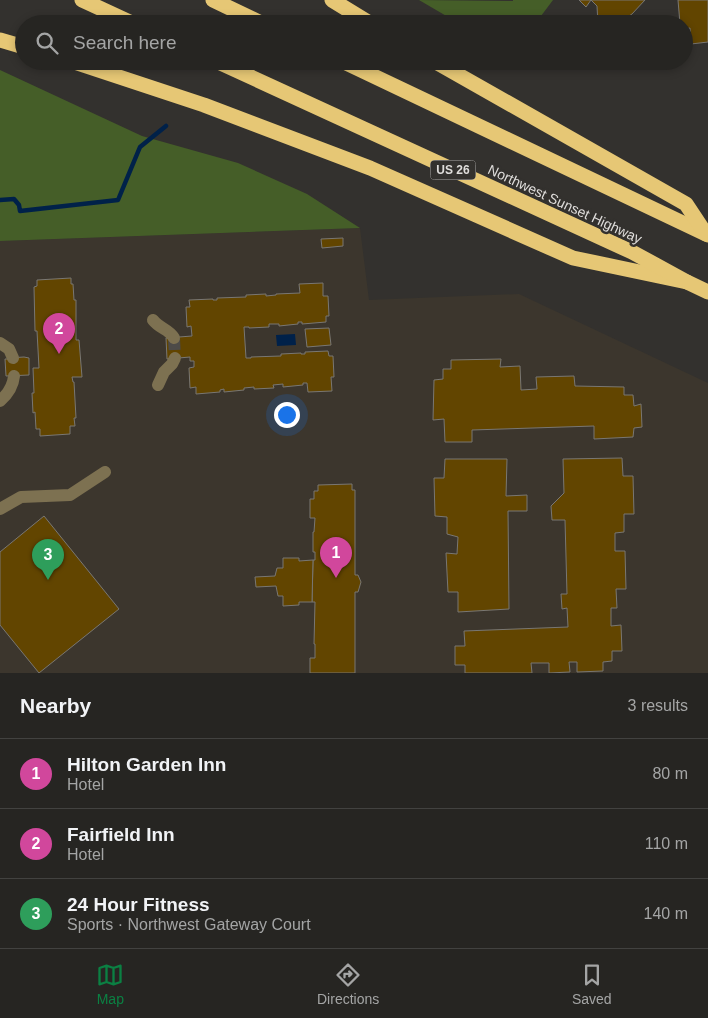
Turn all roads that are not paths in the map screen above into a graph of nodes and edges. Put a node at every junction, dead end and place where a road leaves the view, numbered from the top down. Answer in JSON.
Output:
{"nodes":[{"id":1,"x":82,"y":0,"type":"edge"},
{"id":2,"x":213,"y":0,"type":"edge"},
{"id":3,"x":332,"y":0,"type":"edge"},
{"id":4,"x":114,"y":15,"type":"edge"},
{"id":5,"x":244,"y":15,"type":"edge"},
{"id":6,"x":356,"y":15,"type":"edge"},
{"id":7,"x":0,"y":40,"type":"edge"},
{"id":8,"x":15,"y":44,"type":"edge"},
{"id":9,"x":99,"y":70,"type":"edge"},
{"id":10,"x":236,"y":70,"type":"edge"},
{"id":11,"x":361,"y":70,"type":"edge"},
{"id":12,"x":450,"y":70,"type":"edge"},
{"id":13,"x":707,"y":234,"type":"edge"},
{"id":14,"x":687,"y":282,"type":"junction"},
{"id":15,"x":708,"y":292,"type":"edge"},
{"id":16,"x":153,"y":320,"type":"dead end"},
{"id":17,"x":174,"y":338,"type":"dead end"},
{"id":18,"x":0,"y":342,"type":"edge"},
{"id":19,"x":13,"y":358,"type":"dead end"},
{"id":20,"x":175,"y":358,"type":"tunnel mouth"},
{"id":21,"x":14,"y":376,"type":"dead end"},
{"id":22,"x":158,"y":385,"type":"dead end"},
{"id":23,"x":0,"y":401,"type":"edge"},
{"id":24,"x":105,"y":472,"type":"dead end"},
{"id":25,"x":0,"y":509,"type":"edge"}],
"edges":[{"from":1,"to":4,"type":"highway"},
{"from":2,"to":5,"type":"highway"},
{"from":3,"to":6,"type":"highway"},
{"from":7,"to":8,"type":"highway"},
{"from":9,"to":14,"type":"highway"},
{"from":10,"to":14,"type":"highway","name":"Northwest Sunset Highway","number":"US 26"},
{"from":11,"to":13,"type":"highway"},
{"from":12,"to":13,"type":"highway"},
{"from":14,"to":15,"type":"highway","name":"Northwest Sunset Highway","number":"US 26"},
{"from":16,"to":17,"type":"street"},
{"from":18,"to":19,"type":"street"},
{"from":20,"to":22,"type":"street"},
{"from":21,"to":23,"type":"street"},
{"from":24,"to":25,"type":"street"}]}
